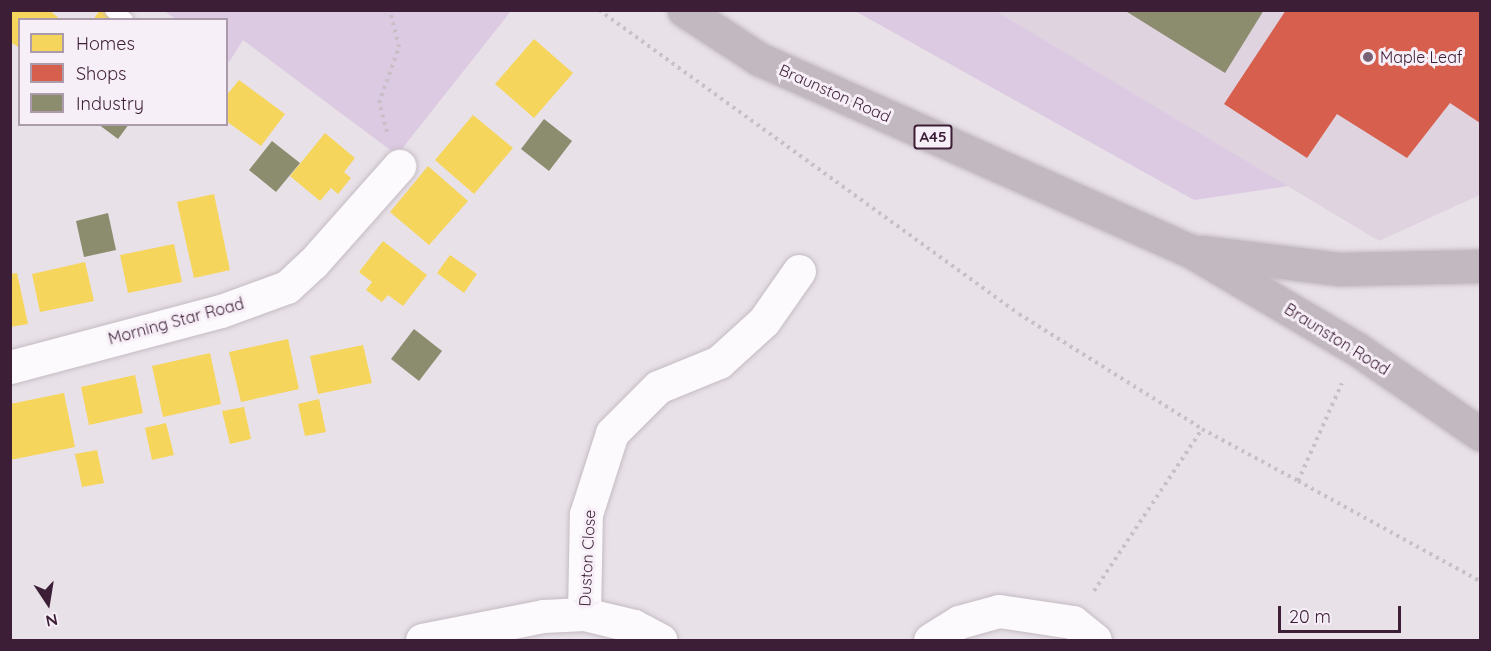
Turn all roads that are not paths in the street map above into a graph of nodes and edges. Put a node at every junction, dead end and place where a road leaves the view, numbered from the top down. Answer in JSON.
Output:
{"nodes":[{"id":1,"x":684,"y":10,"type":"edge"},
{"id":2,"x":399,"y":166,"type":"road end"},
{"id":3,"x":1190,"y":250,"type":"junction"},
{"id":4,"x":1480,"y":266,"type":"edge"},
{"id":5,"x":798,"y":271,"type":"dead end"},
{"id":6,"x":10,"y":367,"type":"edge"},
{"id":7,"x":1480,"y":434,"type":"edge"},
{"id":8,"x":584,"y":614,"type":"junction"},
{"id":9,"x":1084,"y":631,"type":"edge"},
{"id":10,"x":422,"y":640,"type":"edge"},
{"id":11,"x":660,"y":640,"type":"edge"},
{"id":12,"x":930,"y":640,"type":"edge"}],
"edges":[{"from":1,"to":3,"type":"highway","name":"Braunston Road","number":"A45"},
{"from":2,"to":6,"type":"street","name":"Morning Star Road"},
{"from":3,"to":4,"type":"highway","name":"Braunston Road","number":"A45"},
{"from":3,"to":7,"type":"highway","name":"Braunston Road","number":"A45"},
{"from":5,"to":8,"type":"street","name":"Duston Close"},
{"from":8,"to":10,"type":"street"},
{"from":8,"to":11,"type":"street"},
{"from":9,"to":12,"type":"street"}]}
